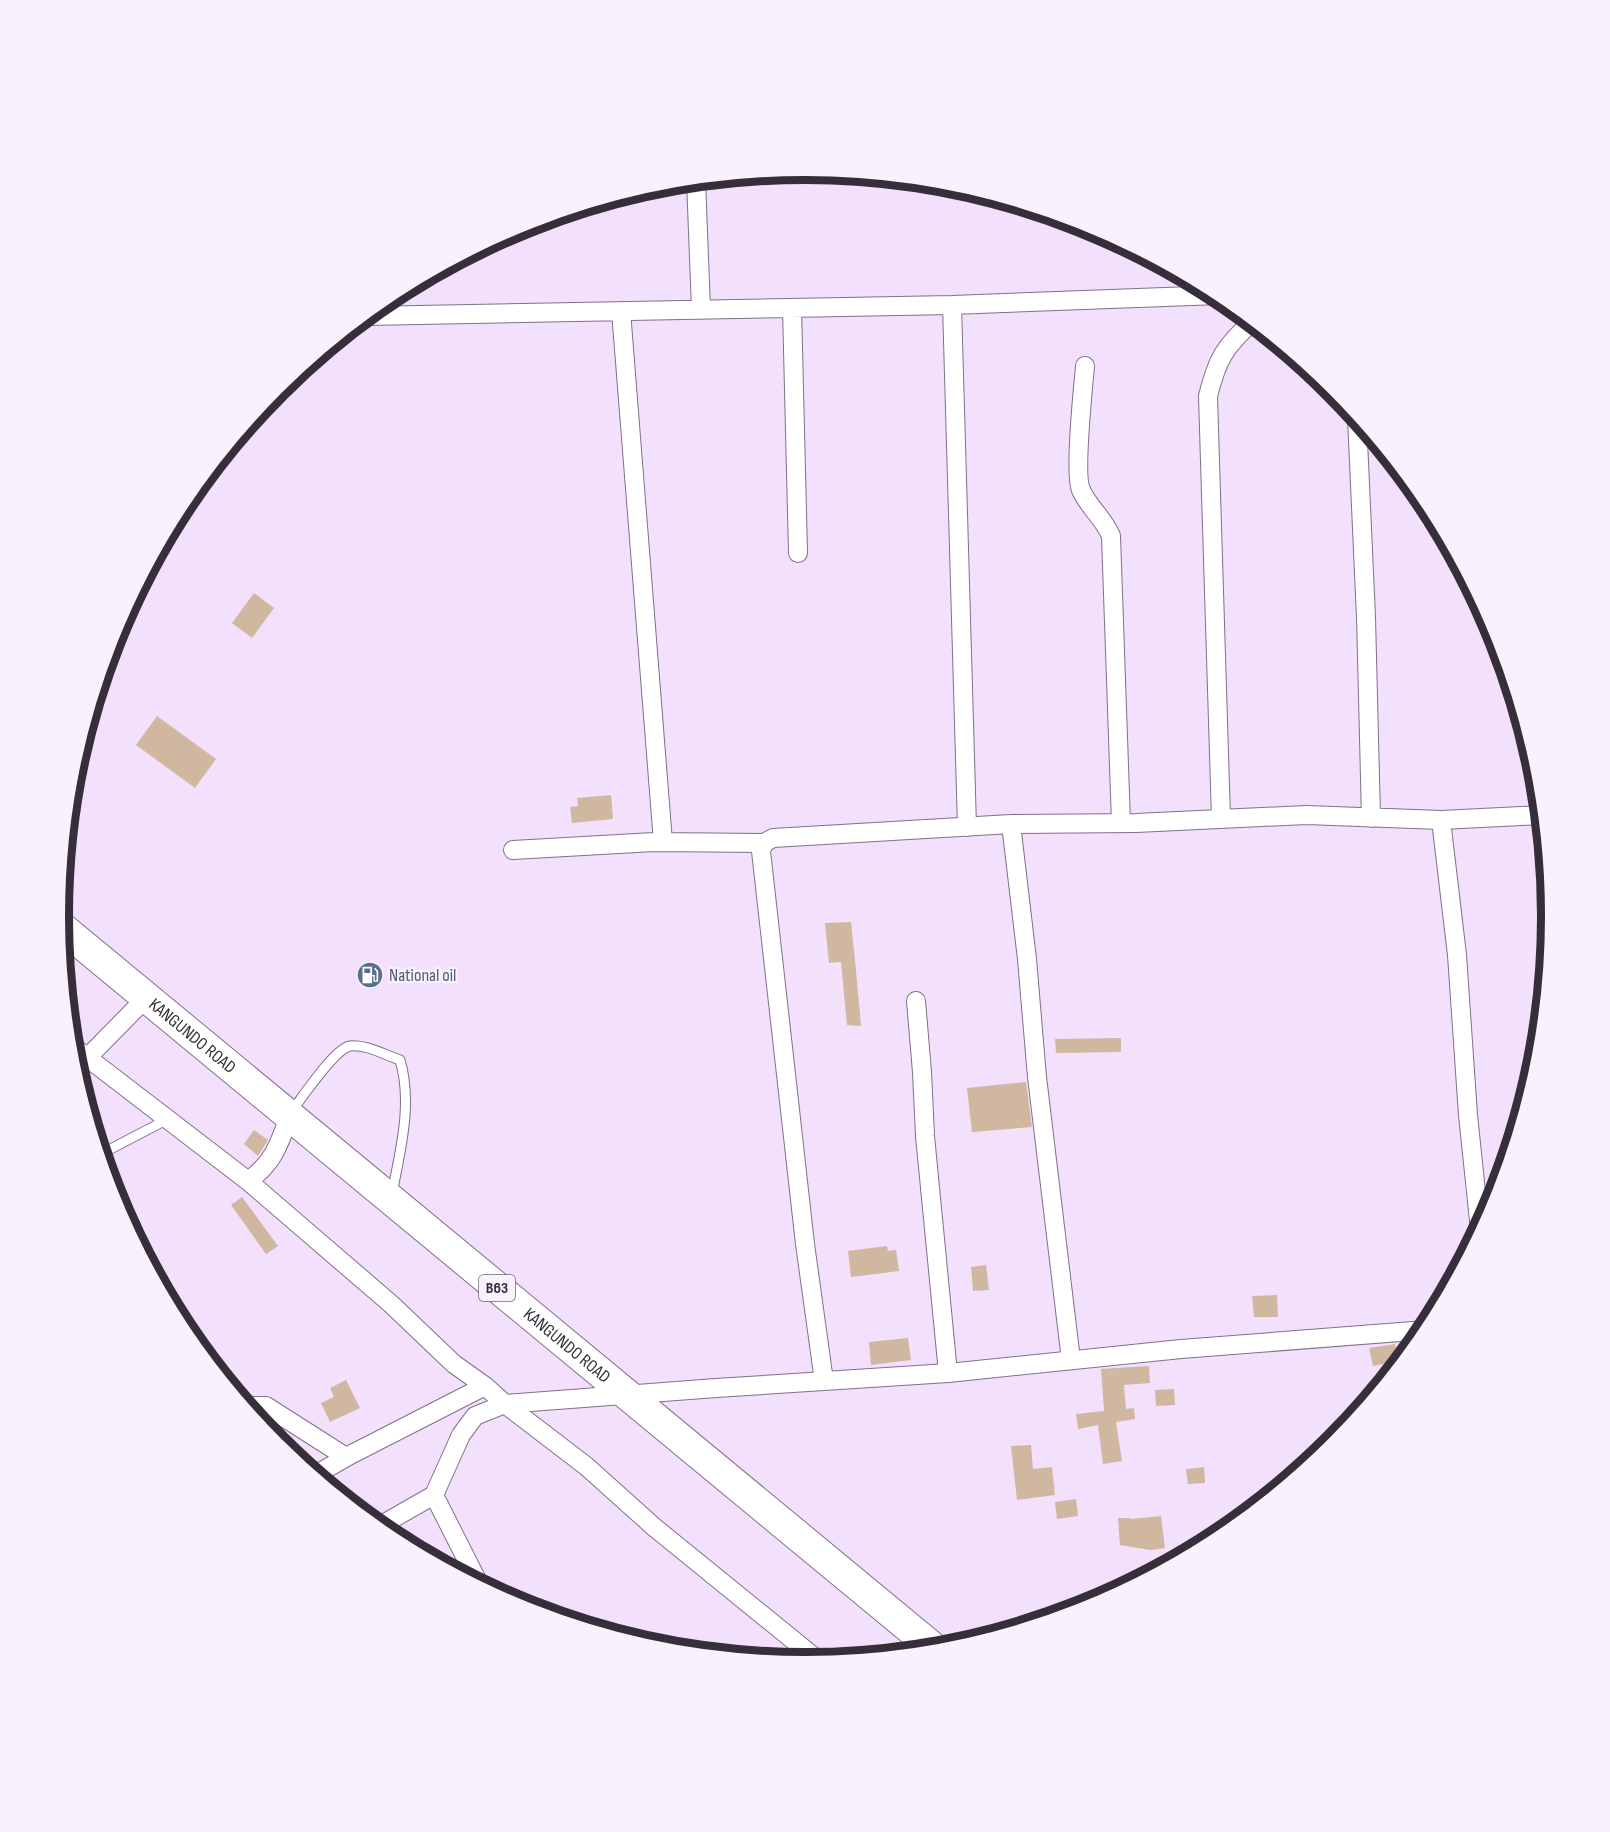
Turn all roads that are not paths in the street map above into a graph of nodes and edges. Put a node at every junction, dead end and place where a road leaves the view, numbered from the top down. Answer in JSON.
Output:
{"nodes":[{"id":1,"x":696,"y":188,"type":"edge"},
{"id":2,"x":1200,"y":296,"type":"edge"},
{"id":3,"x":952,"y":305,"type":"junction"},
{"id":4,"x":792,"y":308,"type":"junction"},
{"id":5,"x":701,"y":309,"type":"junction"},
{"id":6,"x":621,"y":311,"type":"junction"},
{"id":7,"x":382,"y":314,"type":"edge"},
{"id":8,"x":1247,"y":327,"type":"edge"},
{"id":9,"x":1085,"y":366,"type":"dead end"},
{"id":10,"x":1358,"y":431,"type":"edge"},
{"id":11,"x":798,"y":553,"type":"dead end"},
{"id":12,"x":1534,"y":815,"type":"edge"},
{"id":13,"x":1371,"y":818,"type":"junction"},
{"id":14,"x":1221,"y":819,"type":"junction"},
{"id":15,"x":1441,"y":820,"type":"junction"},
{"id":16,"x":1121,"y":823,"type":"junction"},
{"id":17,"x":1011,"y":824,"type":"junction"},
{"id":18,"x":967,"y":827,"type":"junction"},
{"id":19,"x":663,"y":842,"type":"junction"},
{"id":20,"x":764,"y":843,"type":"junction"},
{"id":21,"x":513,"y":850,"type":"dead end"},
{"id":22,"x":70,"y":934,"type":"edge"},
{"id":23,"x":146,"y":998,"type":"junction"},
{"id":24,"x":916,"y":1001,"type":"dead end"},
{"id":25,"x":83,"y":1059,"type":"edge"},
{"id":26,"x":84,"y":1065,"type":"edge"},
{"id":27,"x":290,"y":1114,"type":"junction"},
{"id":28,"x":168,"y":1119,"type":"junction"},
{"id":29,"x":107,"y":1151,"type":"edge"},
{"id":30,"x":248,"y":1180,"type":"junction"},
{"id":31,"x":391,"y":1200,"type":"junction"},
{"id":32,"x":1478,"y":1213,"type":"edge"},
{"id":33,"x":1413,"y":1331,"type":"edge"},
{"id":34,"x":1071,"y":1360,"type":"junction"},
{"id":35,"x":948,"y":1373,"type":"junction"},
{"id":36,"x":824,"y":1381,"type":"junction"},
{"id":37,"x":484,"y":1386,"type":"junction"},
{"id":38,"x":628,"y":1395,"type":"junction"},
{"id":39,"x":505,"y":1404,"type":"junction"},
{"id":40,"x":257,"y":1406,"type":"edge"},
{"id":41,"x":346,"y":1457,"type":"junction"},
{"id":42,"x":322,"y":1471,"type":"edge"},
{"id":43,"x":434,"y":1495,"type":"junction"},
{"id":44,"x":387,"y":1522,"type":"edge"},
{"id":45,"x":473,"y":1573,"type":"edge"},
{"id":46,"x":926,"y":1642,"type":"edge"},
{"id":47,"x":808,"y":1652,"type":"edge"}],
"edges":[{"from":1,"to":5,"type":"street"},
{"from":2,"to":3,"type":"street"},
{"from":3,"to":4,"type":"street"},
{"from":3,"to":18,"type":"street"},
{"from":4,"to":5,"type":"street"},
{"from":4,"to":11,"type":"street"},
{"from":5,"to":6,"type":"street"},
{"from":6,"to":7,"type":"street"},
{"from":6,"to":19,"type":"street"},
{"from":8,"to":14,"type":"street"},
{"from":9,"to":16,"type":"street"},
{"from":10,"to":13,"type":"street"},
{"from":12,"to":15,"type":"street"},
{"from":13,"to":14,"type":"street"},
{"from":13,"to":15,"type":"street"},
{"from":14,"to":16,"type":"street"},
{"from":15,"to":32,"type":"street"},
{"from":16,"to":17,"type":"street"},
{"from":17,"to":18,"type":"street"},
{"from":17,"to":34,"type":"street"},
{"from":18,"to":20,"type":"street"},
{"from":19,"to":20,"type":"street"},
{"from":19,"to":21,"type":"street"},
{"from":20,"to":36,"type":"street"},
{"from":22,"to":23,"type":"highway","name":"KANGUNDO ROAD","number":"B63"},
{"from":23,"to":25,"type":"street"},
{"from":23,"to":27,"type":"highway","name":"KANGUNDO ROAD","number":"B63"},
{"from":24,"to":35,"type":"street"},
{"from":26,"to":28,"type":"street"},
{"from":27,"to":30,"type":"street"},
{"from":27,"to":31,"type":"highway","name":"KANGUNDO ROAD","number":"B63"},
{"from":27,"to":31,"type":"lane"},
{"from":28,"to":29,"type":"lane"},
{"from":28,"to":30,"type":"street"},
{"from":30,"to":37,"type":"street"},
{"from":31,"to":38,"type":"highway","name":"KANGUNDO ROAD","number":"B63"},
{"from":33,"to":34,"type":"street"},
{"from":34,"to":35,"type":"street"},
{"from":35,"to":36,"type":"street"},
{"from":36,"to":38,"type":"street"},
{"from":37,"to":39,"type":"street"},
{"from":37,"to":41,"type":"street"},
{"from":38,"to":39,"type":"street"},
{"from":38,"to":46,"type":"highway","name":"KANGUNDO ROAD","number":"B63"},
{"from":39,"to":43,"type":"street"},
{"from":39,"to":47,"type":"street"},
{"from":40,"to":41,"type":"street"},
{"from":41,"to":42,"type":"street"},
{"from":43,"to":44,"type":"street"},
{"from":43,"to":45,"type":"street"}]}
